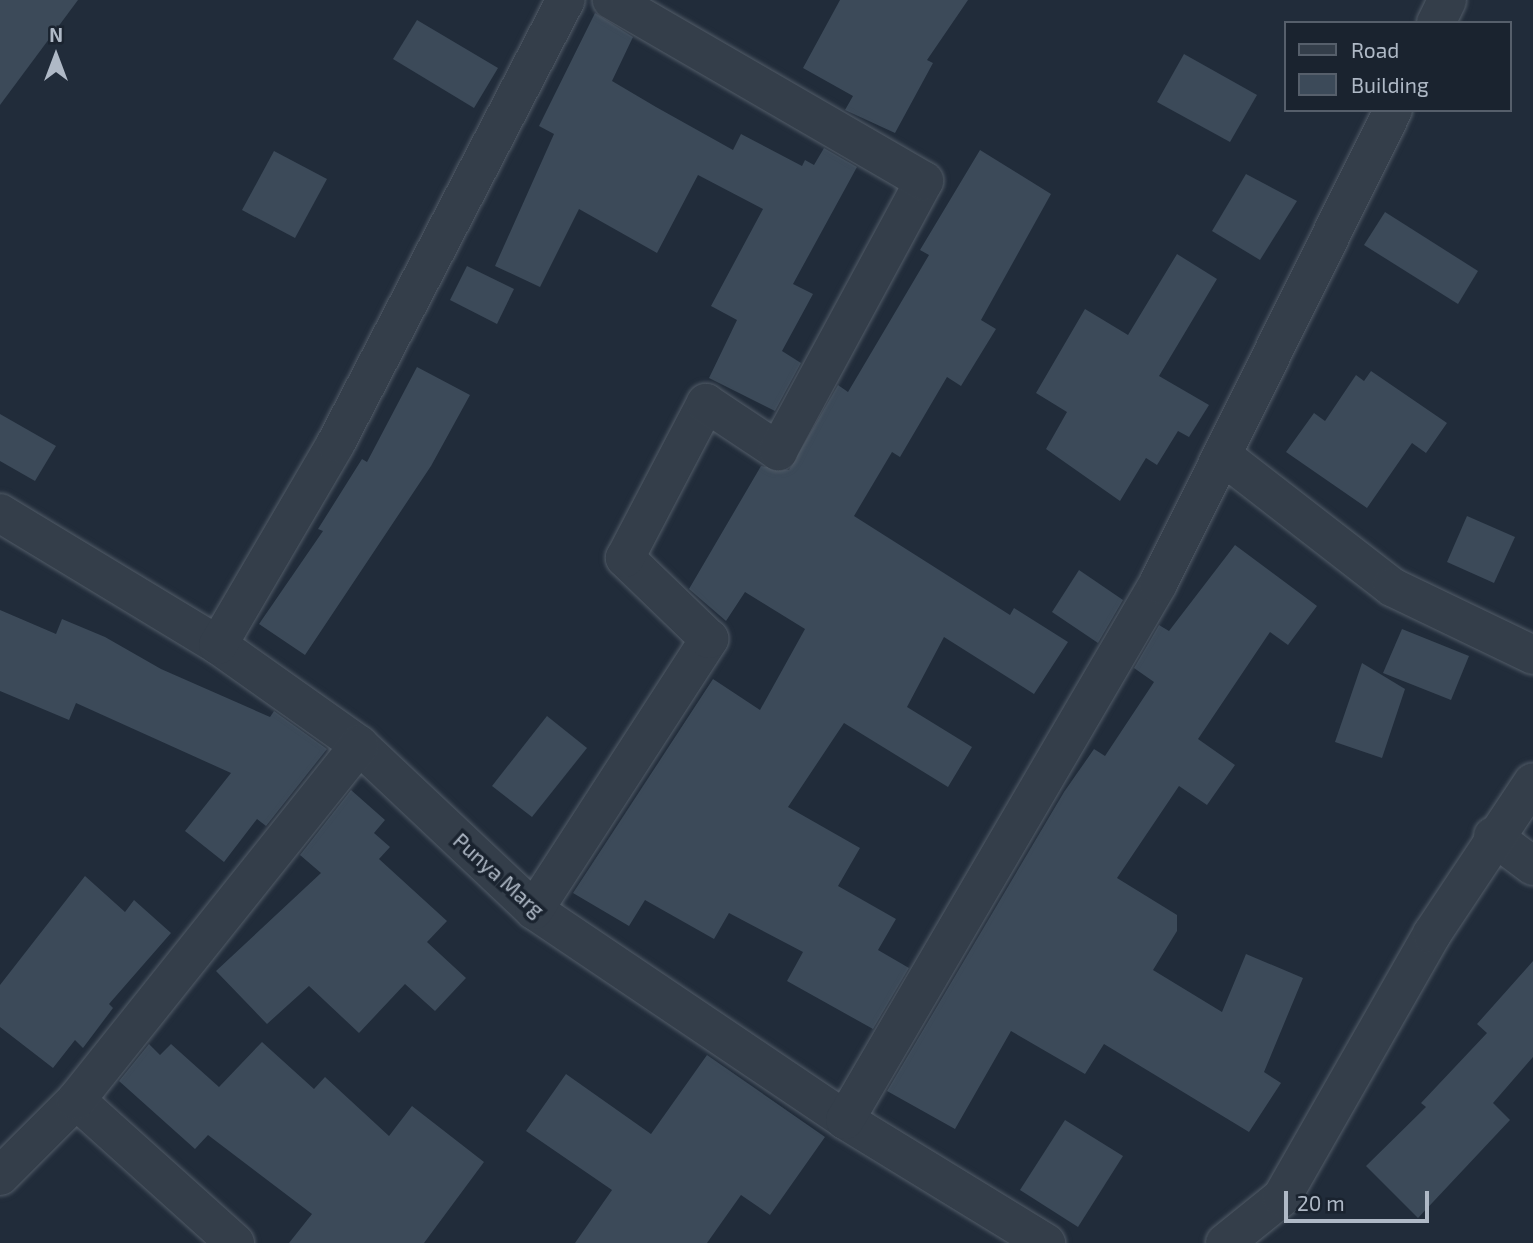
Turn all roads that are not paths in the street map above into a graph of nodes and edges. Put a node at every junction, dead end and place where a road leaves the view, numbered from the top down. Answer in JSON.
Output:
{"nodes":[{"id":1,"x":566,"y":0,"type":"edge"},
{"id":2,"x":612,"y":0,"type":"edge"},
{"id":3,"x":1447,"y":0,"type":"edge"},
{"id":4,"x":1437,"y":21,"type":"edge"},
{"id":5,"x":1392,"y":112,"type":"edge"},
{"id":6,"x":1223,"y":456,"type":"junction"},
{"id":7,"x":0,"y":513,"type":"edge"},
{"id":8,"x":218,"y":645,"type":"junction"},
{"id":9,"x":1533,"y":654,"type":"edge"},
{"id":10,"x":359,"y":746,"type":"junction"},
{"id":11,"x":1533,"y":782,"type":"edge"},
{"id":12,"x":1493,"y":836,"type":"junction"},
{"id":13,"x":1533,"y":866,"type":"edge"},
{"id":14,"x":534,"y":910,"type":"junction"},
{"id":15,"x":76,"y":1100,"type":"junction"},
{"id":16,"x":845,"y":1120,"type":"junction"},
{"id":17,"x":0,"y":1176,"type":"edge"},
{"id":18,"x":235,"y":1243,"type":"edge"},
{"id":19,"x":1046,"y":1243,"type":"edge"},
{"id":20,"x":1225,"y":1243,"type":"edge"}],
"edges":[{"from":1,"to":8,"type":"street"},
{"from":2,"to":14,"type":"street"},
{"from":3,"to":4,"type":"street"},
{"from":5,"to":6,"type":"street"},
{"from":6,"to":9,"type":"street"},
{"from":6,"to":16,"type":"street"},
{"from":7,"to":8,"type":"street","name":"Punya Marg"},
{"from":8,"to":10,"type":"street","name":"Punya Marg"},
{"from":10,"to":14,"type":"street","name":"Punya Marg"},
{"from":10,"to":15,"type":"street"},
{"from":11,"to":12,"type":"street"},
{"from":12,"to":13,"type":"street"},
{"from":12,"to":20,"type":"street"},
{"from":14,"to":16,"type":"street","name":"Punya Marg"},
{"from":15,"to":17,"type":"street"},
{"from":15,"to":18,"type":"street"},
{"from":16,"to":19,"type":"street","name":"Punya Marg"}]}
